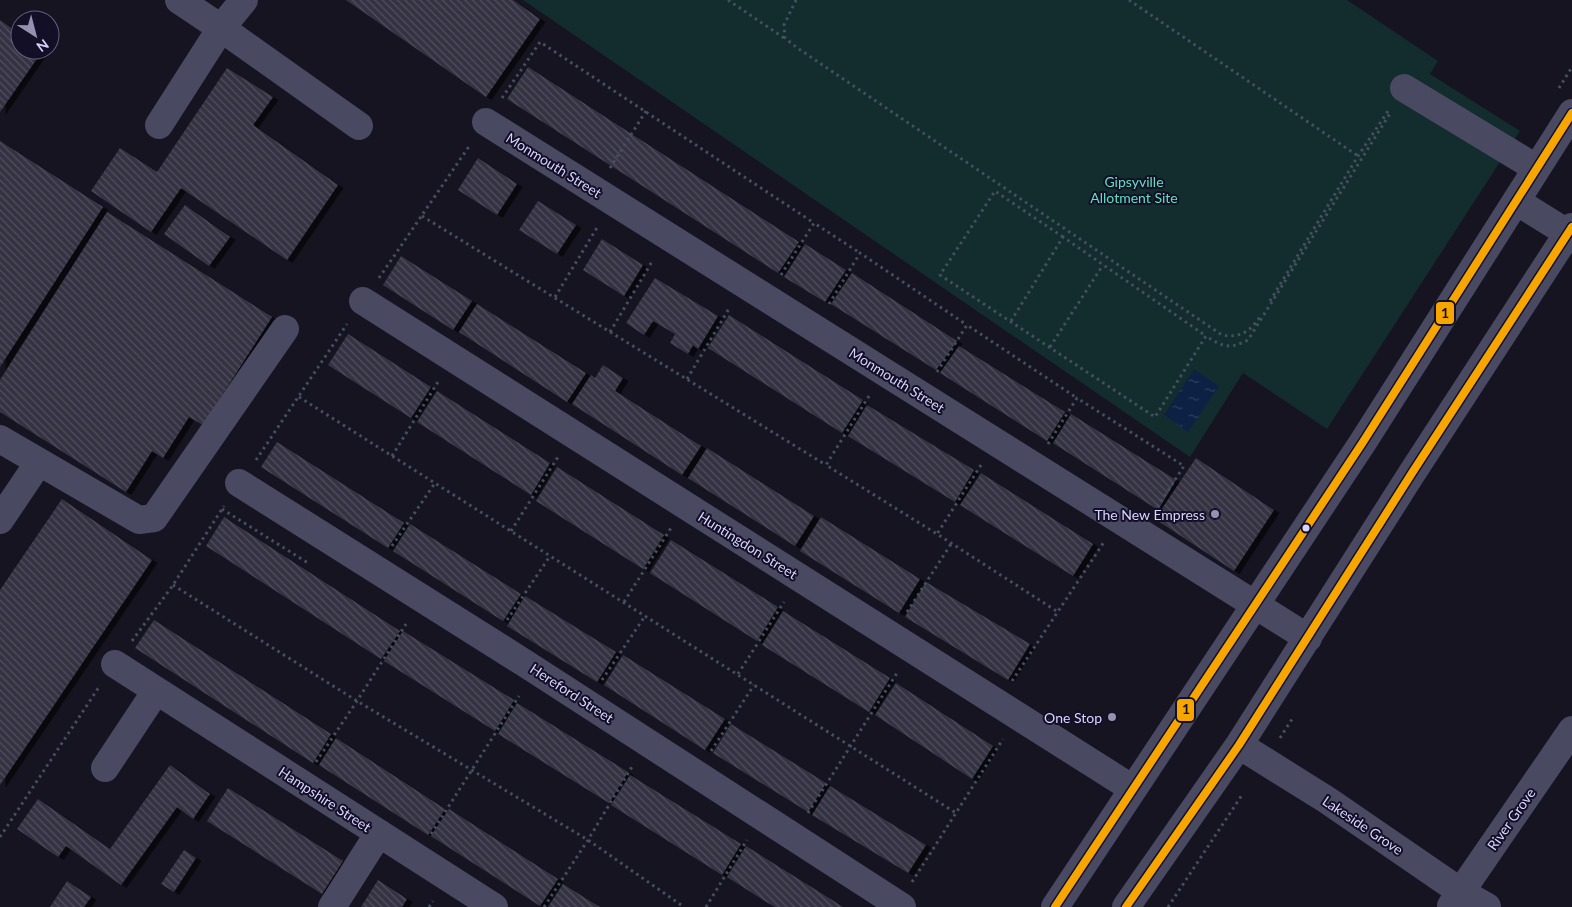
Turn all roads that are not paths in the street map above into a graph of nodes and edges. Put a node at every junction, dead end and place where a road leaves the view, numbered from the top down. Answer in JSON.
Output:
{"nodes":[{"id":1,"x":179,"y":0,"type":"edge"},
{"id":2,"x":244,"y":0,"type":"edge"},
{"id":3,"x":221,"y":28,"type":"junction"},
{"id":4,"x":1399,"y":97,"type":"road end"},
{"id":5,"x":1572,"y":113,"type":"edge"},
{"id":6,"x":486,"y":122,"type":"dead end"},
{"id":7,"x":159,"y":125,"type":"dead end"},
{"id":8,"x":359,"y":126,"type":"dead end"},
{"id":9,"x":1536,"y":168,"type":"junction"},
{"id":10,"x":1516,"y":201,"type":"junction"},
{"id":11,"x":1571,"y":232,"type":"edge"},
{"id":12,"x":363,"y":301,"type":"dead end"},
{"id":13,"x":285,"y":329,"type":"dead end"},
{"id":14,"x":0,"y":439,"type":"edge"},
{"id":15,"x":39,"y":462,"type":"junction"},
{"id":16,"x":239,"y":483,"type":"dead end"},
{"id":17,"x":0,"y":520,"type":"edge"},
{"id":18,"x":1256,"y":606,"type":"junction"},
{"id":19,"x":1308,"y":638,"type":"junction"},
{"id":20,"x":115,"y":664,"type":"dead end"},
{"id":21,"x":156,"y":691,"type":"junction"},
{"id":22,"x":1572,"y":730,"type":"edge"},
{"id":23,"x":1239,"y":745,"type":"junction"},
{"id":24,"x":105,"y":768,"type":"dead end"},
{"id":25,"x":1133,"y":788,"type":"junction"},
{"id":26,"x":379,"y":833,"type":"junction"},
{"id":27,"x":905,"y":898,"type":"edge"},
{"id":28,"x":1455,"y":899,"type":"edge"},
{"id":29,"x":332,"y":907,"type":"edge"},
{"id":30,"x":494,"y":907,"type":"edge"},
{"id":31,"x":1056,"y":907,"type":"edge"},
{"id":32,"x":1126,"y":907,"type":"edge"},
{"id":33,"x":1487,"y":907,"type":"edge"}],
"edges":[{"from":1,"to":3,"type":"street"},
{"from":2,"to":3,"type":"street"},
{"from":3,"to":7,"type":"street"},
{"from":3,"to":8,"type":"street"},
{"from":4,"to":9,"type":"street"},
{"from":5,"to":9,"type":"street"},
{"from":6,"to":18,"type":"street","name":"Monmouth Street"},
{"from":9,"to":10,"type":"street"},
{"from":10,"to":11,"type":"street"},
{"from":10,"to":18,"type":"street"},
{"from":11,"to":19,"type":"street"},
{"from":12,"to":25,"type":"street","name":"Huntingdon Street"},
{"from":13,"to":15,"type":"street"},
{"from":14,"to":15,"type":"street"},
{"from":15,"to":17,"type":"street"},
{"from":16,"to":27,"type":"street","name":"Hereford Street"},
{"from":18,"to":19,"type":"street","name":"Monmouth Street"},
{"from":18,"to":25,"type":"street"},
{"from":19,"to":23,"type":"street"},
{"from":20,"to":21,"type":"street","name":"Hampshire Street"},
{"from":21,"to":24,"type":"street"},
{"from":21,"to":26,"type":"street","name":"Hampshire Street"},
{"from":22,"to":28,"type":"street","name":"River Grove"},
{"from":23,"to":28,"type":"street","name":"Lakeside Grove"},
{"from":23,"to":32,"type":"street"},
{"from":25,"to":31,"type":"street"},
{"from":26,"to":29,"type":"street"},
{"from":26,"to":30,"type":"street","name":"Hampshire Street"},
{"from":28,"to":33,"type":"street","name":"Lakeside Grove"}]}
